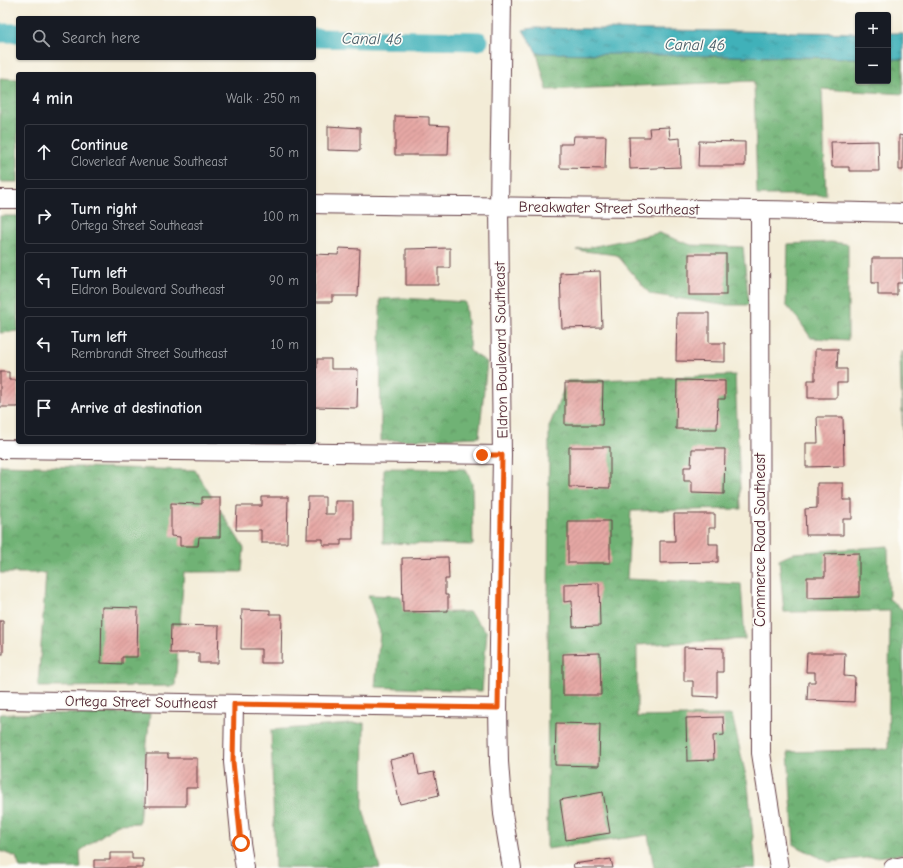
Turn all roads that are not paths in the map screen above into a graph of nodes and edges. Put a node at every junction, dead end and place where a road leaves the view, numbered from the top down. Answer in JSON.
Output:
{"nodes":[{"id":1,"x":502,"y":0,"type":"edge"},
{"id":2,"x":0,"y":199,"type":"edge"},
{"id":3,"x":16,"y":199,"type":"edge"},
{"id":4,"x":316,"y":204,"type":"edge"},
{"id":5,"x":499,"y":207,"type":"junction"},
{"id":6,"x":760,"y":210,"type":"junction"},
{"id":7,"x":903,"y":213,"type":"edge"},
{"id":8,"x":0,"y":448,"type":"edge"},
{"id":9,"x":502,"y":455,"type":"junction"},
{"id":10,"x":0,"y":700,"type":"edge"},
{"id":11,"x":234,"y":704,"type":"junction"},
{"id":12,"x":498,"y":708,"type":"junction"},
{"id":13,"x":903,"y":866,"type":"edge"},
{"id":14,"x":245,"y":868,"type":"edge"},
{"id":15,"x":512,"y":868,"type":"edge"},
{"id":16,"x":779,"y":868,"type":"edge"},
{"id":17,"x":893,"y":868,"type":"edge"}],
"edges":[{"from":1,"to":5,"type":"street","name":"Eldron Boulevard Southeast"},
{"from":2,"to":3,"type":"street"},
{"from":4,"to":5,"type":"street","name":"Breakwater Street Southeast"},
{"from":5,"to":6,"type":"street","name":"Breakwater Street Southeast"},
{"from":5,"to":9,"type":"street","name":"Eldron Boulevard Southeast"},
{"from":6,"to":7,"type":"street","name":"Breakwater Street Southeast"},
{"from":6,"to":16,"type":"street","name":"Commerce Road Southeast"},
{"from":8,"to":9,"type":"street"},
{"from":9,"to":12,"type":"street","name":"Eldron Boulevard Southeast"},
{"from":10,"to":11,"type":"street","name":"Ortega Street Southeast"},
{"from":11,"to":12,"type":"street","name":"Ortega Street Southeast"},
{"from":11,"to":14,"type":"street"},
{"from":12,"to":15,"type":"street","name":"Eldron Boulevard Southeast"},
{"from":13,"to":17,"type":"street"}]}
